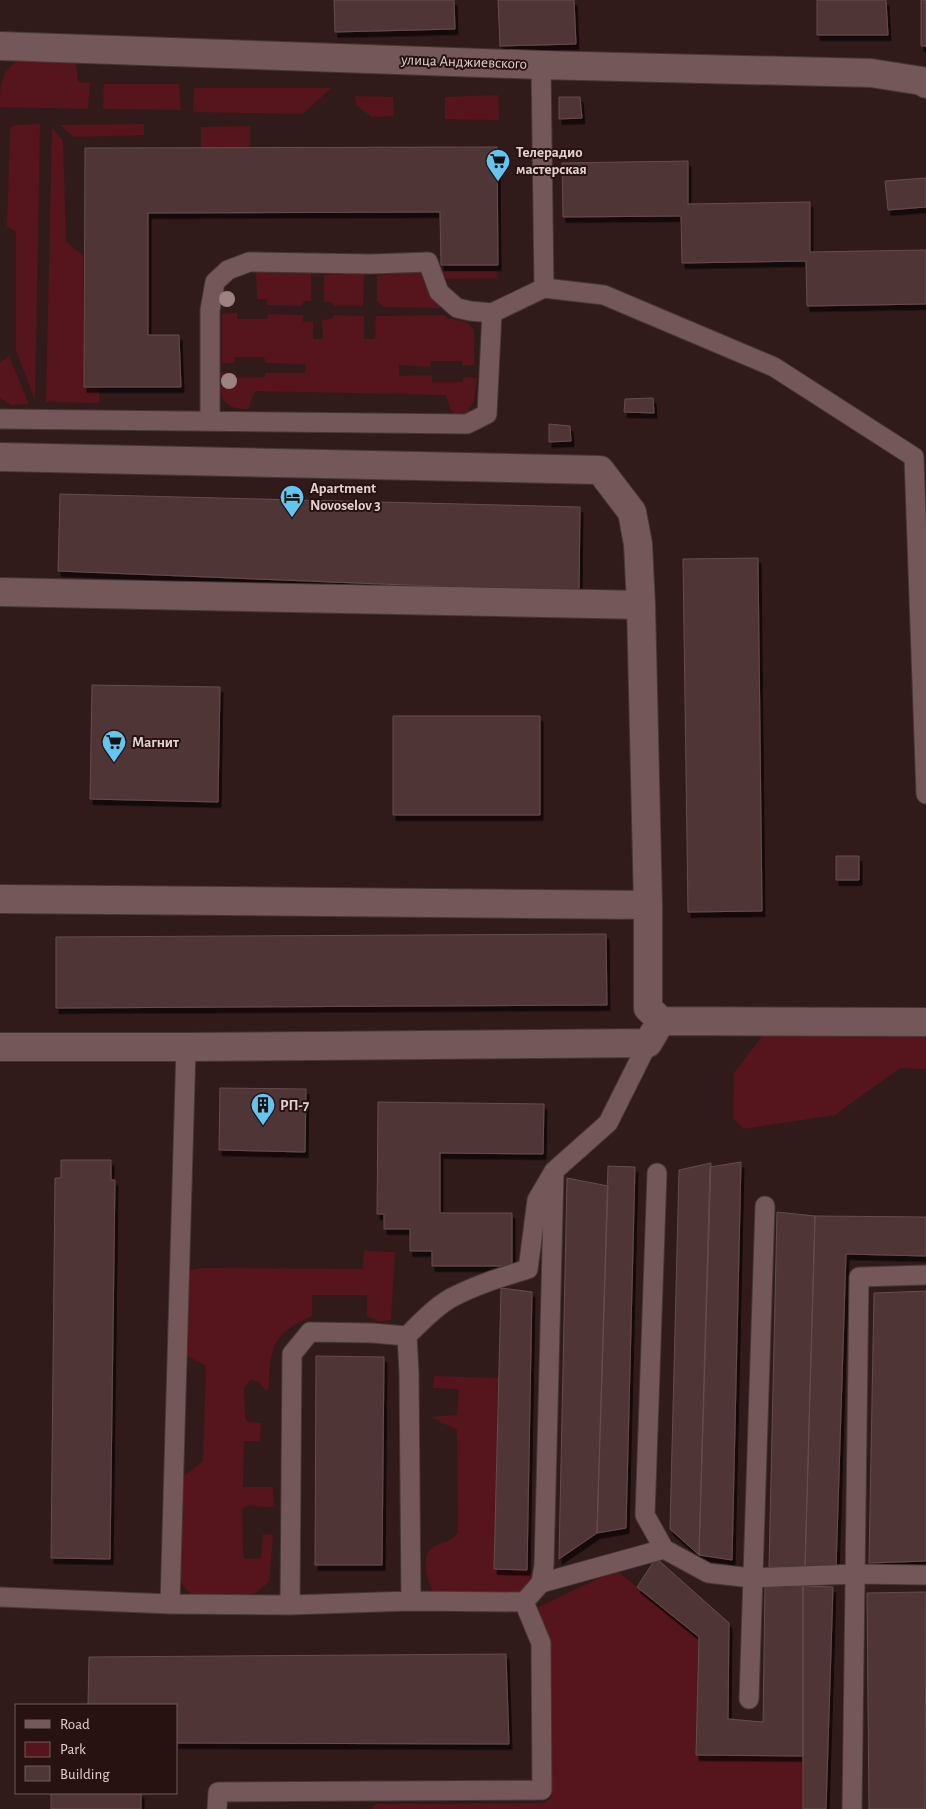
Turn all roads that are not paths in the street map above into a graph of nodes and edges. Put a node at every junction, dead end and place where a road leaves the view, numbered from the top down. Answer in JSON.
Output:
{"nodes":[{"id":1,"x":0,"y":46,"type":"edge"},
{"id":2,"x":541,"y":65,"type":"junction"},
{"id":3,"x":926,"y":84,"type":"edge"},
{"id":4,"x":544,"y":288,"type":"junction"},
{"id":5,"x":492,"y":313,"type":"junction"},
{"id":6,"x":0,"y":419,"type":"edge"},
{"id":7,"x":210,"y":421,"type":"junction"},
{"id":8,"x":0,"y":457,"type":"edge"},
{"id":9,"x":0,"y":592,"type":"edge"},
{"id":10,"x":641,"y":605,"type":"junction"},
{"id":11,"x":926,"y":794,"type":"edge"},
{"id":12,"x":0,"y":899,"type":"edge"},
{"id":13,"x":648,"y":905,"type":"junction"},
{"id":14,"x":926,"y":1022,"type":"edge"},
{"id":15,"x":655,"y":1032,"type":"junction"},
{"id":16,"x":0,"y":1047,"type":"edge"},
{"id":17,"x":186,"y":1047,"type":"junction"},
{"id":18,"x":554,"y":1171,"type":"junction"},
{"id":19,"x":657,"y":1173,"type":"dead end"},
{"id":20,"x":765,"y":1206,"type":"dead end"},
{"id":21,"x":926,"y":1274,"type":"edge"},
{"id":22,"x":407,"y":1336,"type":"junction"},
{"id":23,"x":664,"y":1549,"type":"junction"},
{"id":24,"x":854,"y":1574,"type":"junction"},
{"id":25,"x":926,"y":1575,"type":"edge"},
{"id":26,"x":752,"y":1578,"type":"junction"},
{"id":27,"x":541,"y":1583,"type":"junction"},
{"id":28,"x":0,"y":1597,"type":"edge"},
{"id":29,"x":411,"y":1601,"type":"junction"},
{"id":30,"x":524,"y":1602,"type":"junction"},
{"id":31,"x":170,"y":1604,"type":"junction"},
{"id":32,"x":290,"y":1605,"type":"junction"},
{"id":33,"x":749,"y":1699,"type":"dead end"},
{"id":34,"x":217,"y":1809,"type":"edge"},
{"id":35,"x":852,"y":1809,"type":"edge"}],
"edges":[{"from":1,"to":2,"type":"street","name":"улица Анджиевского"},
{"from":2,"to":3,"type":"street","name":"улица Анджиевского"},
{"from":2,"to":4,"type":"lane"},
{"from":4,"to":5,"type":"lane"},
{"from":4,"to":11,"type":"lane"},
{"from":5,"to":7,"type":"lane"},
{"from":5,"to":7,"type":"lane"},
{"from":6,"to":7,"type":"lane"},
{"from":8,"to":10,"type":"street"},
{"from":9,"to":10,"type":"street"},
{"from":10,"to":13,"type":"street"},
{"from":12,"to":13,"type":"street"},
{"from":13,"to":15,"type":"street"},
{"from":14,"to":15,"type":"street"},
{"from":15,"to":17,"type":"street"},
{"from":15,"to":18,"type":"lane"},
{"from":16,"to":17,"type":"street"},
{"from":17,"to":31,"type":"lane"},
{"from":18,"to":22,"type":"lane"},
{"from":18,"to":27,"type":"lane"},
{"from":19,"to":23,"type":"lane"},
{"from":20,"to":26,"type":"lane"},
{"from":21,"to":24,"type":"lane"},
{"from":22,"to":29,"type":"lane"},
{"from":22,"to":32,"type":"lane"},
{"from":23,"to":26,"type":"lane"},
{"from":23,"to":27,"type":"lane"},
{"from":24,"to":25,"type":"lane"},
{"from":24,"to":26,"type":"lane"},
{"from":24,"to":35,"type":"lane"},
{"from":26,"to":33,"type":"lane"},
{"from":27,"to":30,"type":"lane"},
{"from":28,"to":31,"type":"lane"},
{"from":29,"to":30,"type":"lane"},
{"from":29,"to":32,"type":"lane"},
{"from":30,"to":34,"type":"lane"},
{"from":31,"to":32,"type":"lane"}]}
